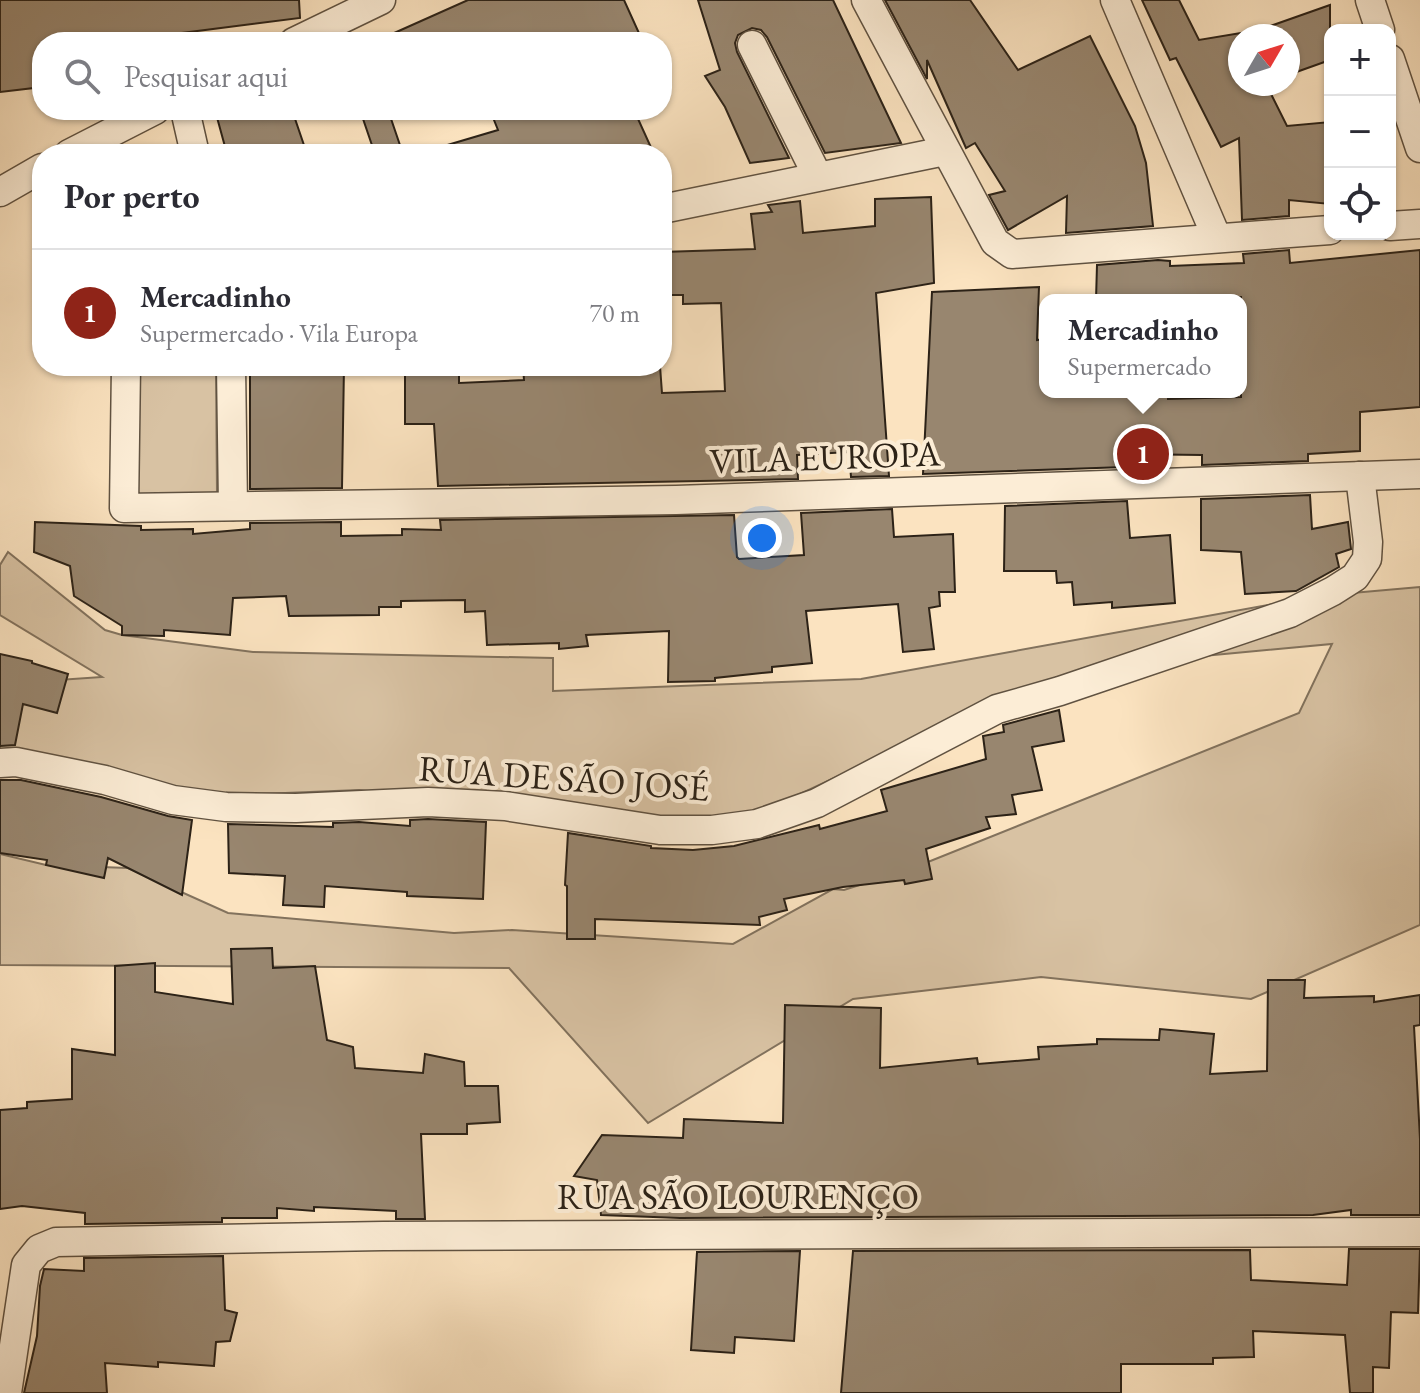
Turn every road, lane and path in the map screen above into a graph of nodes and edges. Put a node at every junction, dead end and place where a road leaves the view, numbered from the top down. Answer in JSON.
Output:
{"nodes":[{"id":1,"x":381,"y":0,"type":"edge"},
{"id":2,"x":866,"y":0,"type":"edge"},
{"id":3,"x":1115,"y":0,"type":"edge"},
{"id":4,"x":1370,"y":0,"type":"edge"},
{"id":5,"x":1378,"y":24,"type":"edge"},
{"id":6,"x":315,"y":32,"type":"edge"},
{"id":7,"x":752,"y":45,"type":"dead end"},
{"id":8,"x":1396,"y":77,"type":"edge"},
{"id":9,"x":135,"y":120,"type":"edge"},
{"id":10,"x":187,"y":120,"type":"edge"},
{"id":11,"x":89,"y":144,"type":"edge"},
{"id":12,"x":193,"y":144,"type":"edge"},
{"id":13,"x":1420,"y":148,"type":"edge"},
{"id":14,"x":945,"y":151,"type":"junction"},
{"id":15,"x":32,"y":174,"type":"edge"},
{"id":16,"x":817,"y":175,"type":"junction"},
{"id":17,"x":0,"y":192,"type":"edge"},
{"id":18,"x":672,"y":207,"type":"edge"},
{"id":19,"x":1420,"y":224,"type":"edge"},
{"id":20,"x":1396,"y":226,"type":"edge"},
{"id":21,"x":1324,"y":230,"type":"edge"},
{"id":22,"x":1217,"y":238,"type":"junction"},
{"id":23,"x":126,"y":376,"type":"edge"},
{"id":24,"x":231,"y":376,"type":"edge"},
{"id":25,"x":1420,"y":474,"type":"edge"},
{"id":26,"x":1360,"y":476,"type":"junction"},
{"id":27,"x":233,"y":506,"type":"junction"},
{"id":28,"x":0,"y":763,"type":"edge"},
{"id":29,"x":1420,"y":1232,"type":"edge"},
{"id":30,"x":7,"y":1393,"type":"edge"}],
"edges":[{"from":1,"to":6,"type":"street"},
{"from":2,"to":14,"type":"street"},
{"from":3,"to":22,"type":"street"},
{"from":4,"to":5,"type":"street"},
{"from":7,"to":16,"type":"street"},
{"from":8,"to":13,"type":"street"},
{"from":9,"to":11,"type":"street"},
{"from":10,"to":12,"type":"street"},
{"from":14,"to":16,"type":"street"},
{"from":14,"to":22,"type":"street"},
{"from":15,"to":17,"type":"street"},
{"from":16,"to":18,"type":"street"},
{"from":19,"to":20,"type":"street"},
{"from":21,"to":22,"type":"street"},
{"from":23,"to":27,"type":"street","name":"VILA EUROPA"},
{"from":24,"to":27,"type":"street"},
{"from":25,"to":26,"type":"street","name":"VILA EUROPA"},
{"from":26,"to":27,"type":"street","name":"VILA EUROPA"},
{"from":26,"to":28,"type":"street","name":"RUA DE SÃO JOSÉ"},
{"from":29,"to":30,"type":"street","name":"RUA SÃO LOURENÇO"}]}
